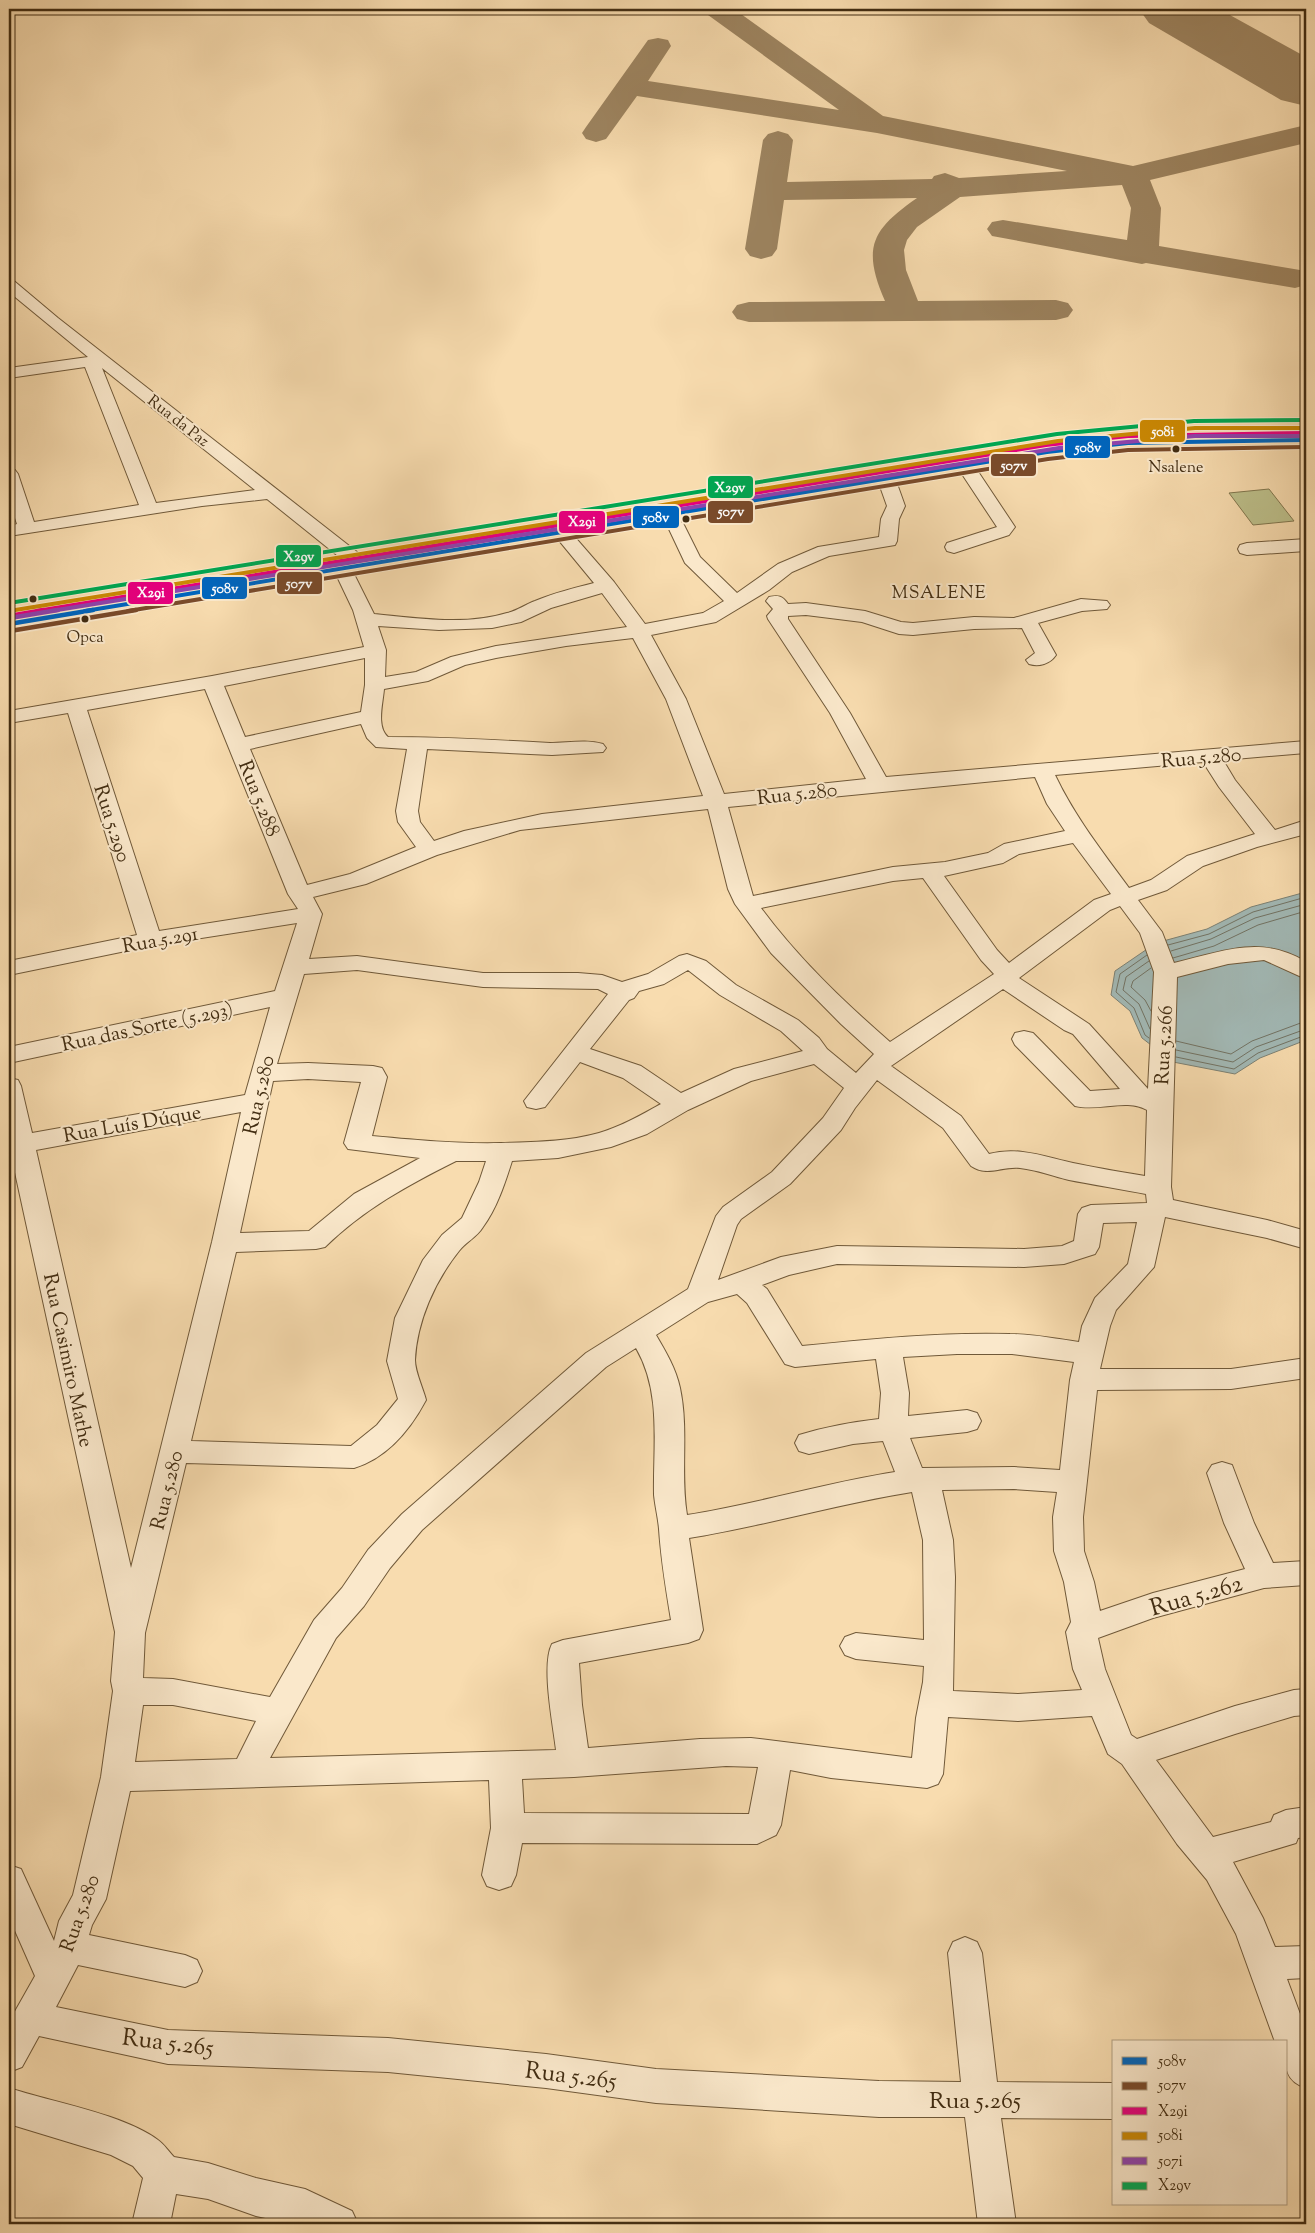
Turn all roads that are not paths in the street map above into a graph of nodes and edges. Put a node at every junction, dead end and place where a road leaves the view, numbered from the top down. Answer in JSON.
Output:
{"nodes":[{"id":1,"x":9,"y":284,"type":"edge"},
{"id":2,"x":97,"y":361,"type":"junction"},
{"id":3,"x":9,"y":373,"type":"edge"},
{"id":4,"x":1306,"y":428,"type":"edge"},
{"id":5,"x":1306,"y":440,"type":"edge"},
{"id":6,"x":965,"y":465,"type":"junction"},
{"id":7,"x":9,"y":474,"type":"edge"},
{"id":8,"x":886,"y":478,"type":"junction"},
{"id":9,"x":272,"y":493,"type":"junction"},
{"id":10,"x":150,"y":509,"type":"junction"},
{"id":11,"x":673,"y":515,"type":"junction"},
{"id":12,"x":27,"y":528,"type":"junction"},
{"id":13,"x":9,"y":531,"type":"edge"},
{"id":14,"x":561,"y":532,"type":"junction"},
{"id":15,"x":1306,"y":546,"type":"edge"},
{"id":16,"x":954,"y":547,"type":"dead end"},
{"id":17,"x":1247,"y":549,"type":"dead end"},
{"id":18,"x":346,"y":562,"type":"junction"},
{"id":19,"x":606,"y":586,"type":"junction"},
{"id":20,"x":762,"y":586,"type":"junction"},
{"id":21,"x":736,"y":602,"type":"junction"},
{"id":22,"x":1100,"y":606,"type":"dead end"},
{"id":23,"x":783,"y":610,"type":"junction"},
{"id":24,"x":9,"y":611,"type":"edge"},
{"id":25,"x":368,"y":619,"type":"junction"},
{"id":26,"x":1028,"y":622,"type":"junction"},
{"id":27,"x":9,"y":624,"type":"edge"},
{"id":28,"x":639,"y":631,"type":"junction"},
{"id":29,"x":376,"y":650,"type":"junction"},
{"id":30,"x":1036,"y":660,"type":"dead end"},
{"id":31,"x":212,"y":682,"type":"junction"},
{"id":32,"x":375,"y":685,"type":"junction"},
{"id":33,"x":76,"y":706,"type":"junction"},
{"id":34,"x":371,"y":716,"type":"junction"},
{"id":35,"x":9,"y":717,"type":"edge"},
{"id":36,"x":418,"y":743,"type":"junction"},
{"id":37,"x":239,"y":745,"type":"junction"},
{"id":38,"x":1306,"y":747,"type":"edge"},
{"id":39,"x":596,"y":748,"type":"dead end"},
{"id":40,"x":1210,"y":756,"type":"junction"},
{"id":41,"x":1042,"y":770,"type":"junction"},
{"id":42,"x":878,"y":784,"type":"junction"},
{"id":43,"x":716,"y":802,"type":"junction"},
{"id":44,"x":1306,"y":827,"type":"edge"},
{"id":45,"x":1078,"y":835,"type":"junction"},
{"id":46,"x":1270,"y":838,"type":"junction"},
{"id":47,"x":429,"y":850,"type":"junction"},
{"id":48,"x":930,"y":871,"type":"junction"},
{"id":49,"x":1126,"y":896,"type":"junction"},
{"id":50,"x":306,"y":904,"type":"junction"},
{"id":51,"x":746,"y":904,"type":"junction"},
{"id":52,"x":150,"y":940,"type":"junction"},
{"id":53,"x":1306,"y":953,"type":"edge"},
{"id":54,"x":1278,"y":957,"type":"junction"},
{"id":55,"x":294,"y":967,"type":"junction"},
{"id":56,"x":9,"y":968,"type":"edge"},
{"id":57,"x":1166,"y":972,"type":"junction"},
{"id":58,"x":1306,"y":972,"type":"edge"},
{"id":59,"x":1008,"y":975,"type":"junction"},
{"id":60,"x":623,"y":992,"type":"junction"},
{"id":61,"x":284,"y":998,"type":"junction"},
{"id":62,"x":1024,"y":1039,"type":"dead end"},
{"id":63,"x":574,"y":1052,"type":"junction"},
{"id":64,"x":818,"y":1054,"type":"junction"},
{"id":65,"x":9,"y":1055,"type":"edge"},
{"id":66,"x":882,"y":1060,"type":"junction"},
{"id":67,"x":262,"y":1073,"type":"junction"},
{"id":68,"x":9,"y":1086,"type":"edge"},
{"id":69,"x":858,"y":1087,"type":"junction"},
{"id":70,"x":256,"y":1101,"type":"junction"},
{"id":71,"x":536,"y":1101,"type":"dead end"},
{"id":72,"x":1150,"y":1101,"type":"junction"},
{"id":73,"x":679,"y":1104,"type":"junction"},
{"id":74,"x":15,"y":1144,"type":"edge"},
{"id":75,"x":452,"y":1152,"type":"junction"},
{"id":76,"x":502,"y":1152,"type":"junction"},
{"id":77,"x":1157,"y":1202,"type":"junction"},
{"id":78,"x":1306,"y":1240,"type":"edge"},
{"id":79,"x":225,"y":1242,"type":"junction"},
{"id":80,"x":741,"y":1284,"type":"junction"},
{"id":81,"x":699,"y":1295,"type":"junction"},
{"id":82,"x":641,"y":1333,"type":"junction"},
{"id":83,"x":888,"y":1348,"type":"junction"},
{"id":84,"x":1087,"y":1367,"type":"junction"},
{"id":85,"x":1306,"y":1368,"type":"edge"},
{"id":86,"x":967,"y":1421,"type":"dead end"},
{"id":87,"x":893,"y":1430,"type":"junction"},
{"id":88,"x":809,"y":1443,"type":"dead end"},
{"id":89,"x":176,"y":1452,"type":"junction"},
{"id":90,"x":1222,"y":1473,"type":"dead end"},
{"id":91,"x":918,"y":1480,"type":"junction"},
{"id":92,"x":1072,"y":1482,"type":"junction"},
{"id":93,"x":674,"y":1529,"type":"junction"},
{"id":94,"x":1306,"y":1573,"type":"edge"},
{"id":95,"x":1264,"y":1576,"type":"junction"},
{"id":96,"x":1088,"y":1628,"type":"junction"},
{"id":97,"x":130,"y":1634,"type":"junction"},
{"id":98,"x":856,"y":1646,"type":"dead end"},
{"id":99,"x":939,"y":1655,"type":"junction"},
{"id":100,"x":129,"y":1691,"type":"junction"},
{"id":101,"x":1101,"y":1701,"type":"junction"},
{"id":102,"x":936,"y":1702,"type":"junction"},
{"id":103,"x":1306,"y":1702,"type":"edge"},
{"id":104,"x":278,"y":1712,"type":"junction"},
{"id":105,"x":776,"y":1754,"type":"junction"},
{"id":106,"x":1133,"y":1754,"type":"junction"},
{"id":107,"x":574,"y":1764,"type":"junction"},
{"id":108,"x":505,"y":1766,"type":"junction"},
{"id":109,"x":247,"y":1774,"type":"junction"},
{"id":110,"x":117,"y":1777,"type":"junction"},
{"id":111,"x":1306,"y":1822,"type":"edge"},
{"id":112,"x":508,"y":1828,"type":"junction"},
{"id":113,"x":1206,"y":1854,"type":"junction"},
{"id":114,"x":498,"y":1875,"type":"dead end"},
{"id":115,"x":9,"y":1880,"type":"edge"},
{"id":116,"x":69,"y":1947,"type":"junction"},
{"id":117,"x":965,"y":1953,"type":"dead end"},
{"id":118,"x":1306,"y":1962,"type":"edge"},
{"id":119,"x":1265,"y":1964,"type":"junction"},
{"id":120,"x":185,"y":1971,"type":"dead end"},
{"id":121,"x":53,"y":1978,"type":"junction"},
{"id":122,"x":31,"y":2018,"type":"junction"},
{"id":123,"x":9,"y":2055,"type":"edge"},
{"id":124,"x":1298,"y":2068,"type":"edge"},
{"id":125,"x":981,"y":2101,"type":"junction"},
{"id":126,"x":1112,"y":2101,"type":"edge"},
{"id":127,"x":9,"y":2106,"type":"edge"},
{"id":128,"x":164,"y":2174,"type":"junction"},
{"id":129,"x":150,"y":2224,"type":"edge"},
{"id":130,"x":339,"y":2224,"type":"edge"},
{"id":131,"x":997,"y":2224,"type":"edge"}],
"edges":[{"from":1,"to":2,"type":"street","name":"Rua da Paz"},
{"from":2,"to":3,"type":"street"},
{"from":2,"to":9,"type":"street","name":"Rua da Paz"},
{"from":2,"to":10,"type":"street"},
{"from":4,"to":11,"type":"highway"},
{"from":5,"to":6,"type":"highway"},
{"from":6,"to":8,"type":"highway"},
{"from":6,"to":16,"type":"street"},
{"from":7,"to":12,"type":"street"},
{"from":8,"to":11,"type":"highway"},
{"from":8,"to":20,"type":"street"},
{"from":9,"to":10,"type":"street"},
{"from":9,"to":18,"type":"street","name":"Rua da Paz"},
{"from":10,"to":12,"type":"street"},
{"from":11,"to":14,"type":"highway"},
{"from":11,"to":18,"type":"highway"},
{"from":11,"to":21,"type":"street"},
{"from":12,"to":13,"type":"street"},
{"from":14,"to":18,"type":"highway"},
{"from":14,"to":19,"type":"street"},
{"from":15,"to":17,"type":"street"},
{"from":18,"to":24,"type":"highway"},
{"from":18,"to":25,"type":"street"},
{"from":18,"to":27,"type":"highway"},
{"from":19,"to":25,"type":"street"},
{"from":19,"to":28,"type":"street"},
{"from":20,"to":21,"type":"street"},
{"from":20,"to":23,"type":"street"},
{"from":21,"to":28,"type":"street"},
{"from":22,"to":26,"type":"street"},
{"from":23,"to":26,"type":"street"},
{"from":23,"to":42,"type":"street"},
{"from":25,"to":29,"type":"street"},
{"from":26,"to":30,"type":"street"},
{"from":28,"to":32,"type":"street"},
{"from":28,"to":43,"type":"street"},
{"from":29,"to":31,"type":"street"},
{"from":29,"to":32,"type":"street"},
{"from":31,"to":33,"type":"street"},
{"from":31,"to":37,"type":"street","name":"Rua 5.288"},
{"from":32,"to":34,"type":"street"},
{"from":33,"to":35,"type":"street"},
{"from":33,"to":52,"type":"street","name":"Rua 5.290"},
{"from":34,"to":36,"type":"street"},
{"from":34,"to":37,"type":"street"},
{"from":36,"to":39,"type":"street"},
{"from":36,"to":47,"type":"street"},
{"from":37,"to":50,"type":"street","name":"Rua 5.288"},
{"from":38,"to":40,"type":"street","name":"Rua 5.280"},
{"from":40,"to":41,"type":"street","name":"Rua 5.280"},
{"from":40,"to":46,"type":"street"},
{"from":41,"to":42,"type":"street","name":"Rua 5.280"},
{"from":41,"to":45,"type":"street","name":"Rua 5.266"},
{"from":42,"to":43,"type":"street","name":"Rua 5.280"},
{"from":43,"to":47,"type":"street","name":"Rua 5.280"},
{"from":43,"to":51,"type":"street"},
{"from":44,"to":46,"type":"street"},
{"from":45,"to":48,"type":"street"},
{"from":45,"to":49,"type":"street","name":"Rua 5.266"},
{"from":46,"to":49,"type":"street"},
{"from":47,"to":50,"type":"street","name":"Rua 5.280"},
{"from":48,"to":51,"type":"street"},
{"from":48,"to":59,"type":"street"},
{"from":49,"to":57,"type":"street","name":"Rua 5.266"},
{"from":49,"to":59,"type":"street"},
{"from":50,"to":52,"type":"street","name":"Rua 5.291"},
{"from":50,"to":55,"type":"street","name":"Rua 5.280"},
{"from":51,"to":66,"type":"street"},
{"from":52,"to":56,"type":"street","name":"Rua 5.291"},
{"from":53,"to":54,"type":"street"},
{"from":54,"to":57,"type":"street"},
{"from":54,"to":58,"type":"street"},
{"from":55,"to":60,"type":"street"},
{"from":55,"to":61,"type":"street","name":"Rua 5.280"},
{"from":57,"to":72,"type":"street","name":"Rua 5.266"},
{"from":59,"to":66,"type":"street"},
{"from":59,"to":72,"type":"street"},
{"from":60,"to":63,"type":"street"},
{"from":60,"to":64,"type":"street"},
{"from":61,"to":65,"type":"street","name":"Rua das Sorte (5.293)"},
{"from":61,"to":67,"type":"street","name":"Rua 5.280"},
{"from":62,"to":72,"type":"street"},
{"from":63,"to":71,"type":"street"},
{"from":63,"to":73,"type":"street"},
{"from":64,"to":69,"type":"street"},
{"from":64,"to":73,"type":"street"},
{"from":66,"to":69,"type":"street"},
{"from":66,"to":77,"type":"street"},
{"from":67,"to":70,"type":"street","name":"Rua 5.280"},
{"from":67,"to":75,"type":"street"},
{"from":68,"to":74,"type":"street","name":"Rua Casimiro Mathe"},
{"from":69,"to":81,"type":"street"},
{"from":70,"to":74,"type":"street","name":"Rua Luís Dúque"},
{"from":70,"to":79,"type":"street","name":"Rua 5.280"},
{"from":72,"to":77,"type":"street","name":"Rua 5.266"},
{"from":73,"to":76,"type":"street"},
{"from":74,"to":97,"type":"street","name":"Rua Casimiro Mathe"},
{"from":75,"to":76,"type":"street"},
{"from":75,"to":79,"type":"street"},
{"from":76,"to":89,"type":"street"},
{"from":77,"to":78,"type":"street"},
{"from":77,"to":80,"type":"street"},
{"from":77,"to":84,"type":"street","name":"Rua 5.266"},
{"from":79,"to":89,"type":"street","name":"Rua 5.280"},
{"from":80,"to":81,"type":"street"},
{"from":80,"to":83,"type":"street"},
{"from":81,"to":82,"type":"street"},
{"from":82,"to":93,"type":"street"},
{"from":82,"to":104,"type":"street"},
{"from":83,"to":84,"type":"street"},
{"from":83,"to":87,"type":"street"},
{"from":84,"to":85,"type":"street"},
{"from":84,"to":92,"type":"street","name":"Rua 5.266"},
{"from":86,"to":87,"type":"street"},
{"from":87,"to":88,"type":"street"},
{"from":87,"to":91,"type":"street"},
{"from":89,"to":97,"type":"street","name":"Rua 5.280"},
{"from":90,"to":95,"type":"street"},
{"from":91,"to":92,"type":"street"},
{"from":91,"to":93,"type":"street"},
{"from":91,"to":99,"type":"street"},
{"from":92,"to":96,"type":"street","name":"Rua 5.266"},
{"from":93,"to":107,"type":"street"},
{"from":94,"to":95,"type":"street","name":"Rua 5.262"},
{"from":95,"to":96,"type":"street","name":"Rua 5.262"},
{"from":96,"to":101,"type":"street"},
{"from":97,"to":100,"type":"street","name":"Rua 5.280"},
{"from":98,"to":99,"type":"street"},
{"from":99,"to":102,"type":"street"},
{"from":100,"to":104,"type":"street"},
{"from":100,"to":110,"type":"street","name":"Rua 5.280"},
{"from":101,"to":102,"type":"street"},
{"from":101,"to":106,"type":"street"},
{"from":102,"to":105,"type":"street"},
{"from":103,"to":106,"type":"street"},
{"from":104,"to":109,"type":"street"},
{"from":105,"to":107,"type":"street"},
{"from":105,"to":112,"type":"street"},
{"from":106,"to":113,"type":"street"},
{"from":107,"to":108,"type":"street"},
{"from":108,"to":109,"type":"street"},
{"from":108,"to":112,"type":"street"},
{"from":109,"to":110,"type":"street"},
{"from":110,"to":116,"type":"street","name":"Rua 5.280"},
{"from":111,"to":113,"type":"street"},
{"from":112,"to":114,"type":"street"},
{"from":113,"to":119,"type":"street"},
{"from":115,"to":121,"type":"street"},
{"from":116,"to":120,"type":"street"},
{"from":116,"to":121,"type":"street","name":"Rua 5.280"},
{"from":117,"to":125,"type":"street"},
{"from":118,"to":119,"type":"street"},
{"from":119,"to":124,"type":"street"},
{"from":121,"to":122,"type":"street","name":"Rua 5.280"},
{"from":122,"to":123,"type":"street","name":"Rua 5.280"},
{"from":122,"to":125,"type":"street","name":"Rua 5.265"},
{"from":125,"to":126,"type":"street","name":"Rua 5.265"},
{"from":125,"to":131,"type":"street"},
{"from":127,"to":128,"type":"street"},
{"from":128,"to":129,"type":"street"},
{"from":128,"to":130,"type":"street"}]}
